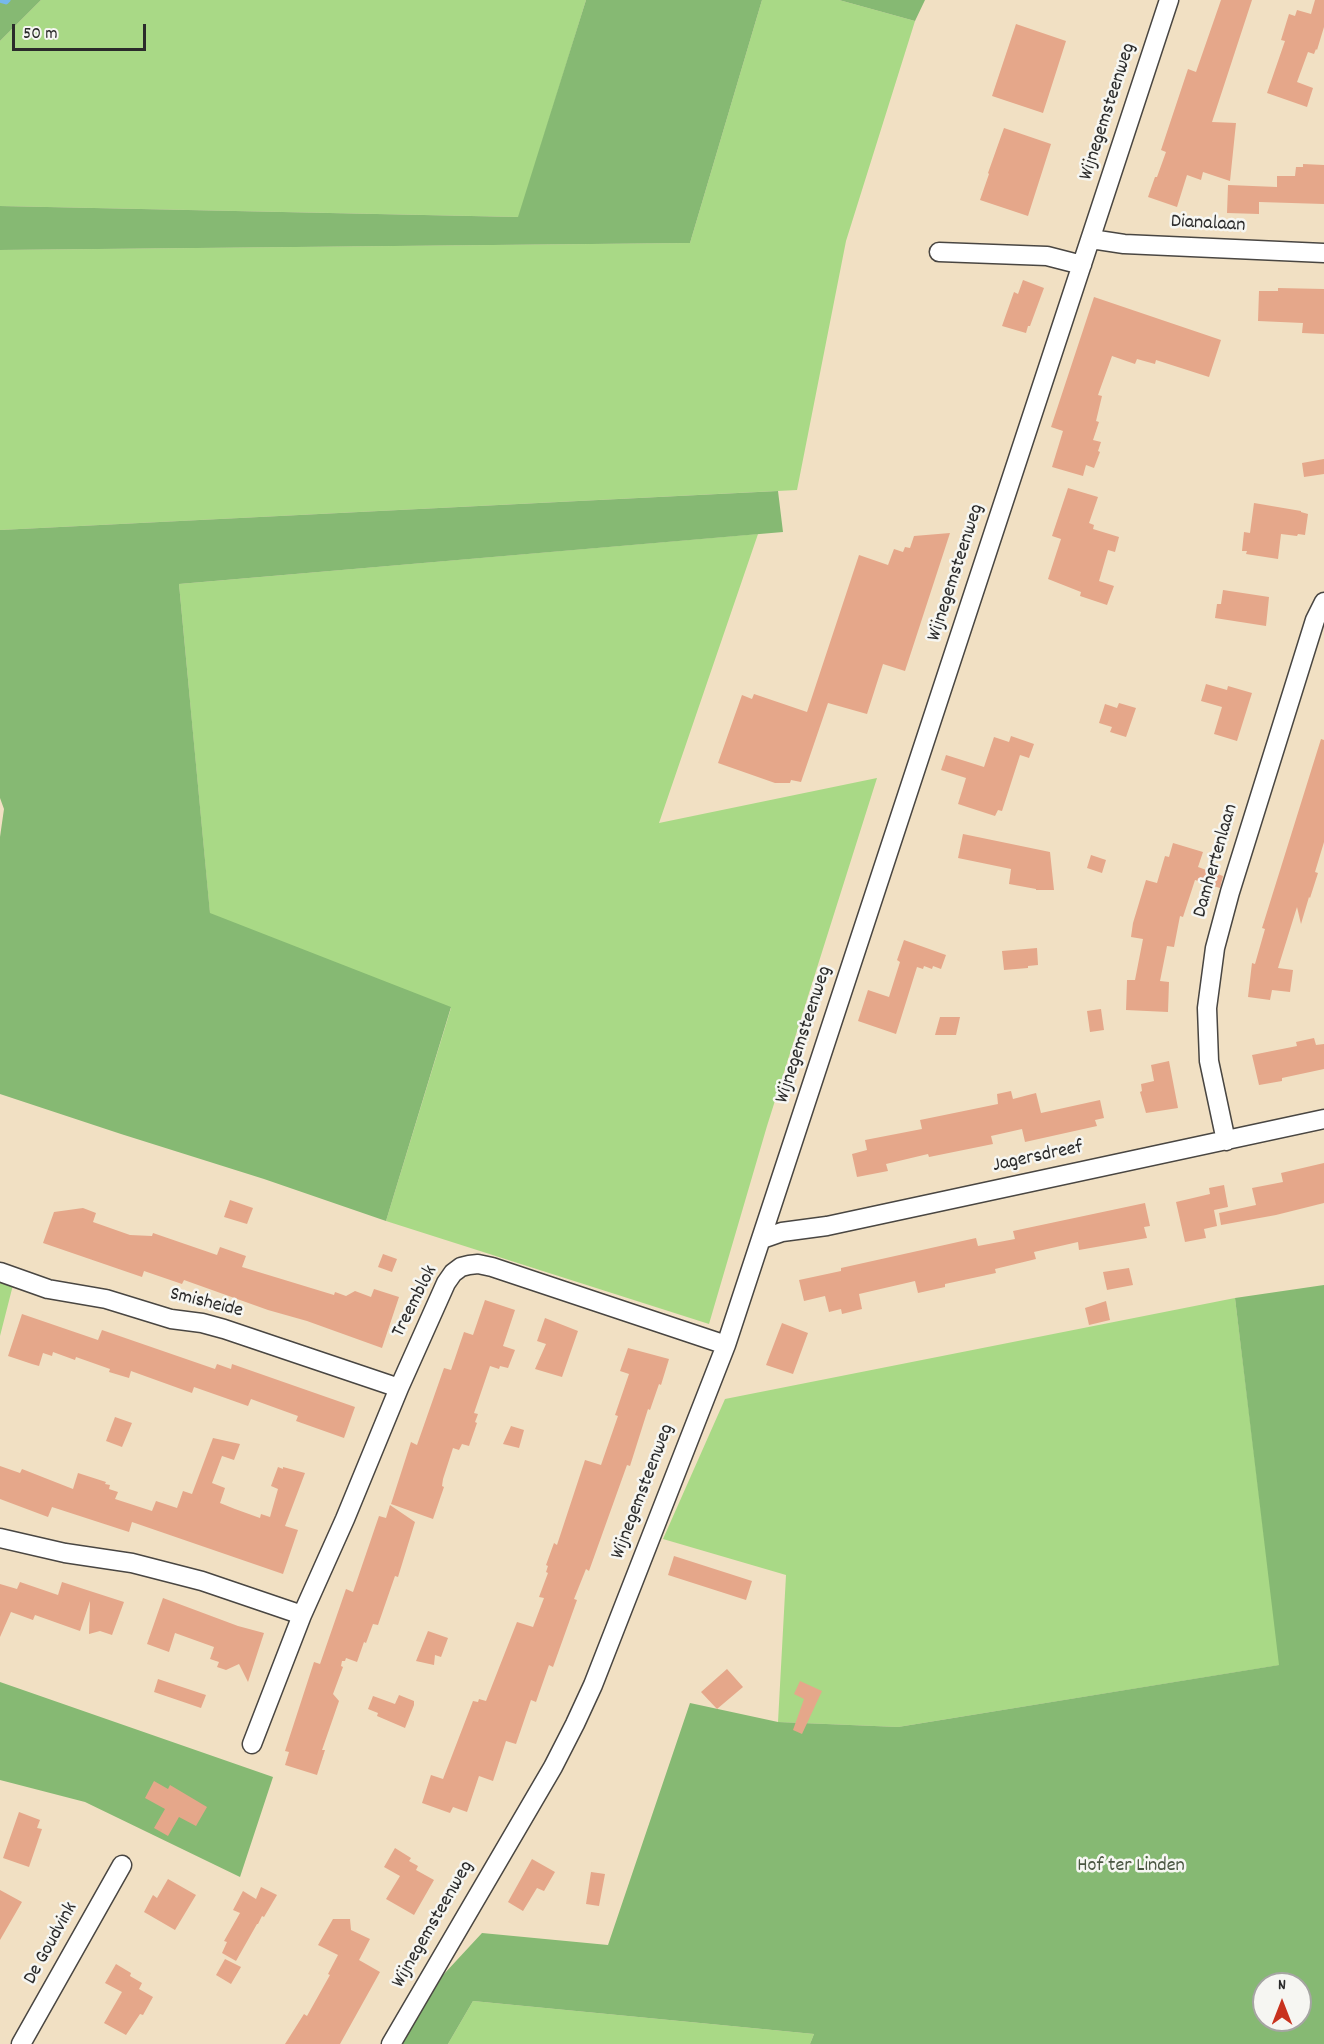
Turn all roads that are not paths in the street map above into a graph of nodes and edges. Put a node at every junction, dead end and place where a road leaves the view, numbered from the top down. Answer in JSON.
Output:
{"nodes":[{"id":1,"x":1170,"y":0,"type":"edge"},
{"id":2,"x":1091,"y":239,"type":"junction"},
{"id":3,"x":939,"y":252,"type":"dead end"},
{"id":4,"x":1324,"y":253,"type":"edge"},
{"id":5,"x":1082,"y":265,"type":"junction"},
{"id":6,"x":1324,"y":602,"type":"edge"},
{"id":7,"x":1324,"y":1119,"type":"edge"},
{"id":8,"x":1226,"y":1141,"type":"junction"},
{"id":9,"x":762,"y":1239,"type":"junction"},
{"id":10,"x":0,"y":1272,"type":"edge"},
{"id":11,"x":726,"y":1345,"type":"junction"},
{"id":12,"x":399,"y":1388,"type":"junction"},
{"id":13,"x":0,"y":1538,"type":"edge"},
{"id":14,"x":302,"y":1615,"type":"junction"},
{"id":15,"x":252,"y":1744,"type":"dead end"},
{"id":16,"x":122,"y":1865,"type":"dead end"},
{"id":17,"x":21,"y":2044,"type":"edge"},
{"id":18,"x":390,"y":2044,"type":"edge"}],
"edges":[{"from":1,"to":2,"type":"street","name":"Wijnegemsteenweg"},
{"from":2,"to":4,"type":"street","name":"Dianalaan"},
{"from":2,"to":5,"type":"street","name":"Wijnegemsteenweg"},
{"from":3,"to":5,"type":"street"},
{"from":5,"to":9,"type":"street","name":"Wijnegemsteenweg"},
{"from":6,"to":8,"type":"street","name":"Damhertenlaan"},
{"from":7,"to":8,"type":"street","name":"Jagersdreef"},
{"from":8,"to":9,"type":"street","name":"Jagersdreef"},
{"from":9,"to":11,"type":"street","name":"Wijnegemsteenweg"},
{"from":10,"to":12,"type":"street","name":"Smisheide"},
{"from":11,"to":12,"type":"street","name":"Treemblok"},
{"from":11,"to":18,"type":"street","name":"Wijnegemsteenweg"},
{"from":12,"to":14,"type":"street","name":"Treemblok"},
{"from":13,"to":14,"type":"street"},
{"from":14,"to":15,"type":"street","name":"Treemblok"},
{"from":16,"to":17,"type":"street","name":"De Goudvink"}]}
